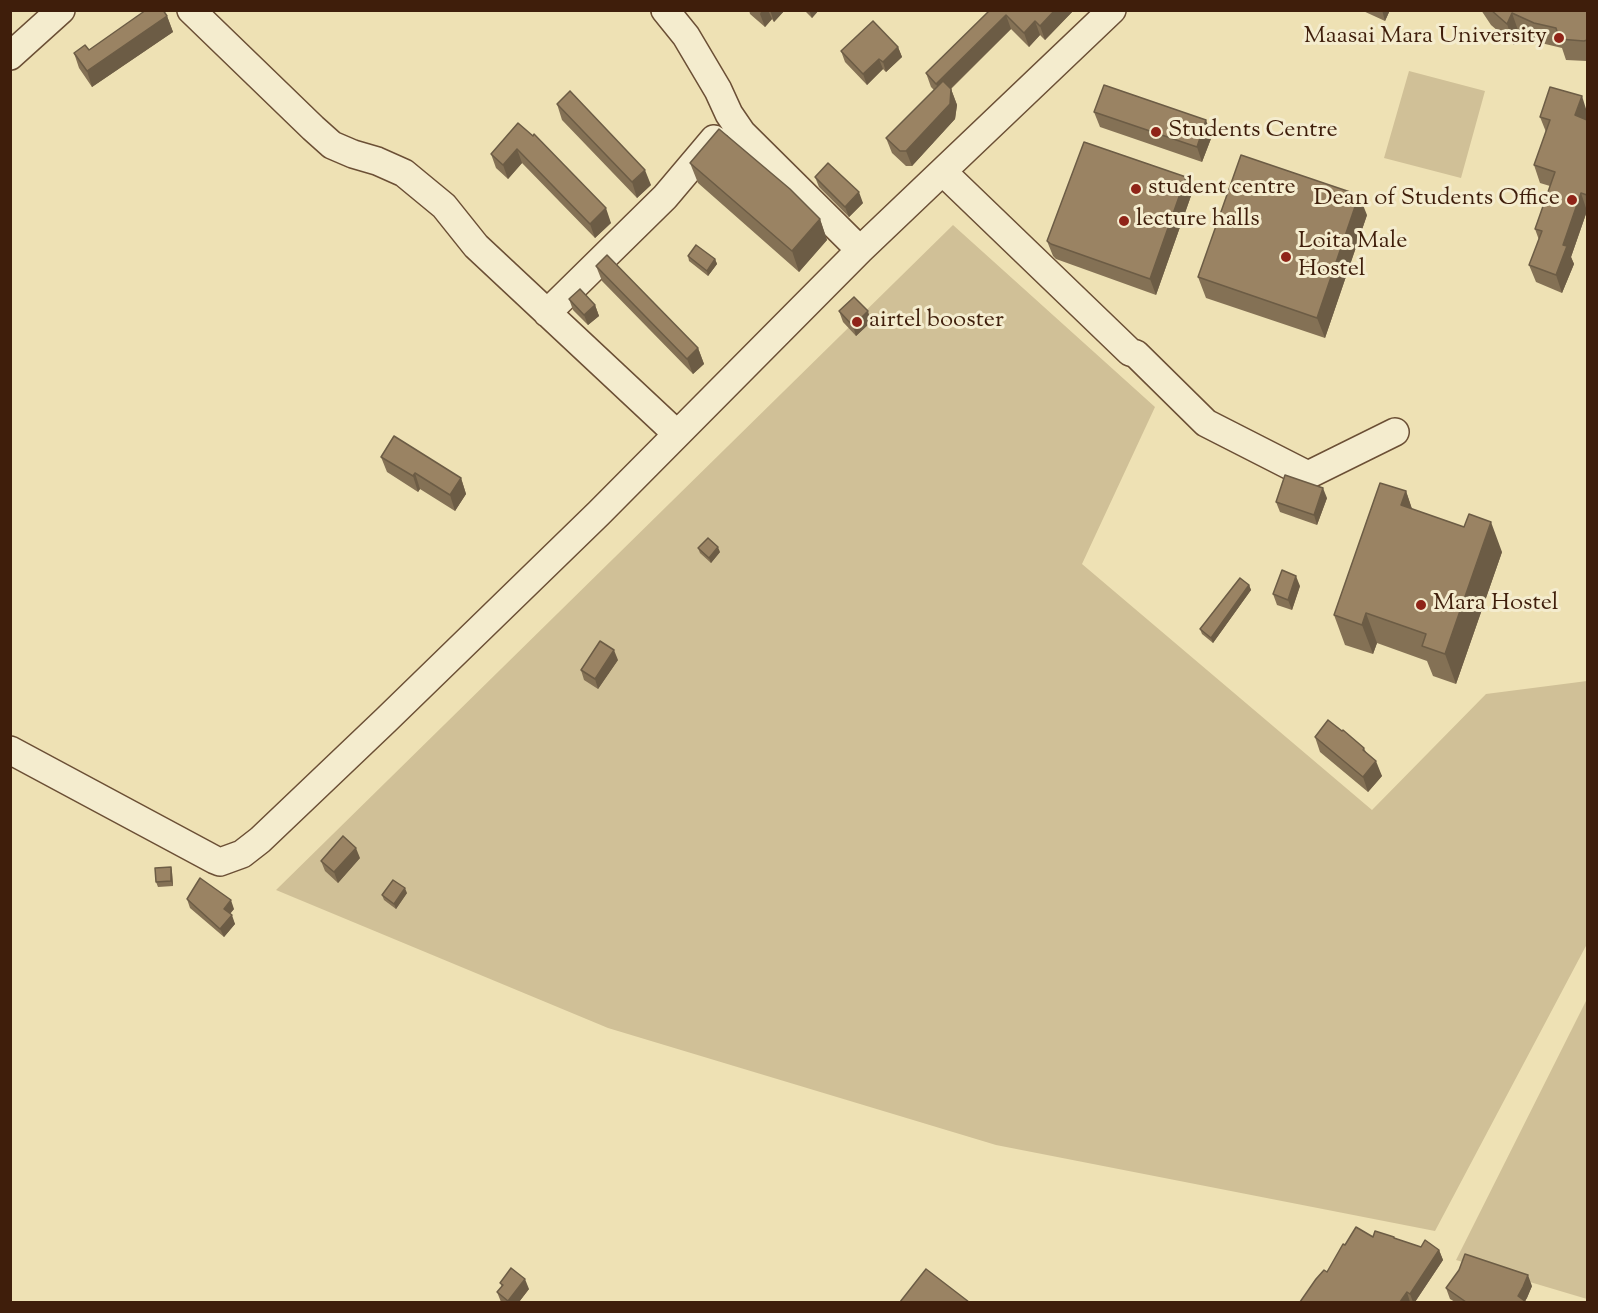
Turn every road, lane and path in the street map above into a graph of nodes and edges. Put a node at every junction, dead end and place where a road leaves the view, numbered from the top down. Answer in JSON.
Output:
{"nodes":[{"id":1,"x":61,"y":10,"type":"edge"},
{"id":2,"x":191,"y":10,"type":"edge"},
{"id":3,"x":665,"y":10,"type":"edge"},
{"id":4,"x":1112,"y":10,"type":"edge"},
{"id":5,"x":10,"y":56,"type":"edge"},
{"id":6,"x":729,"y":114,"type":"junction"},
{"id":7,"x":943,"y":172,"type":"junction"},
{"id":8,"x":860,"y":250,"type":"junction"},
{"id":9,"x":547,"y":313,"type":"junction"},
{"id":10,"x":1395,"y":432,"type":"dead end"},
{"id":11,"x":677,"y":434,"type":"junction"},
{"id":12,"x":10,"y":750,"type":"edge"}],
"edges":[{"from":1,"to":5,"type":"street"},
{"from":2,"to":9,"type":"street"},
{"from":3,"to":6,"type":"street"},
{"from":4,"to":7,"type":"street"},
{"from":6,"to":8,"type":"street"},
{"from":6,"to":9,"type":"street"},
{"from":7,"to":8,"type":"street"},
{"from":7,"to":10,"type":"street"},
{"from":8,"to":11,"type":"street"},
{"from":9,"to":11,"type":"street"},
{"from":11,"to":12,"type":"street"}]}
